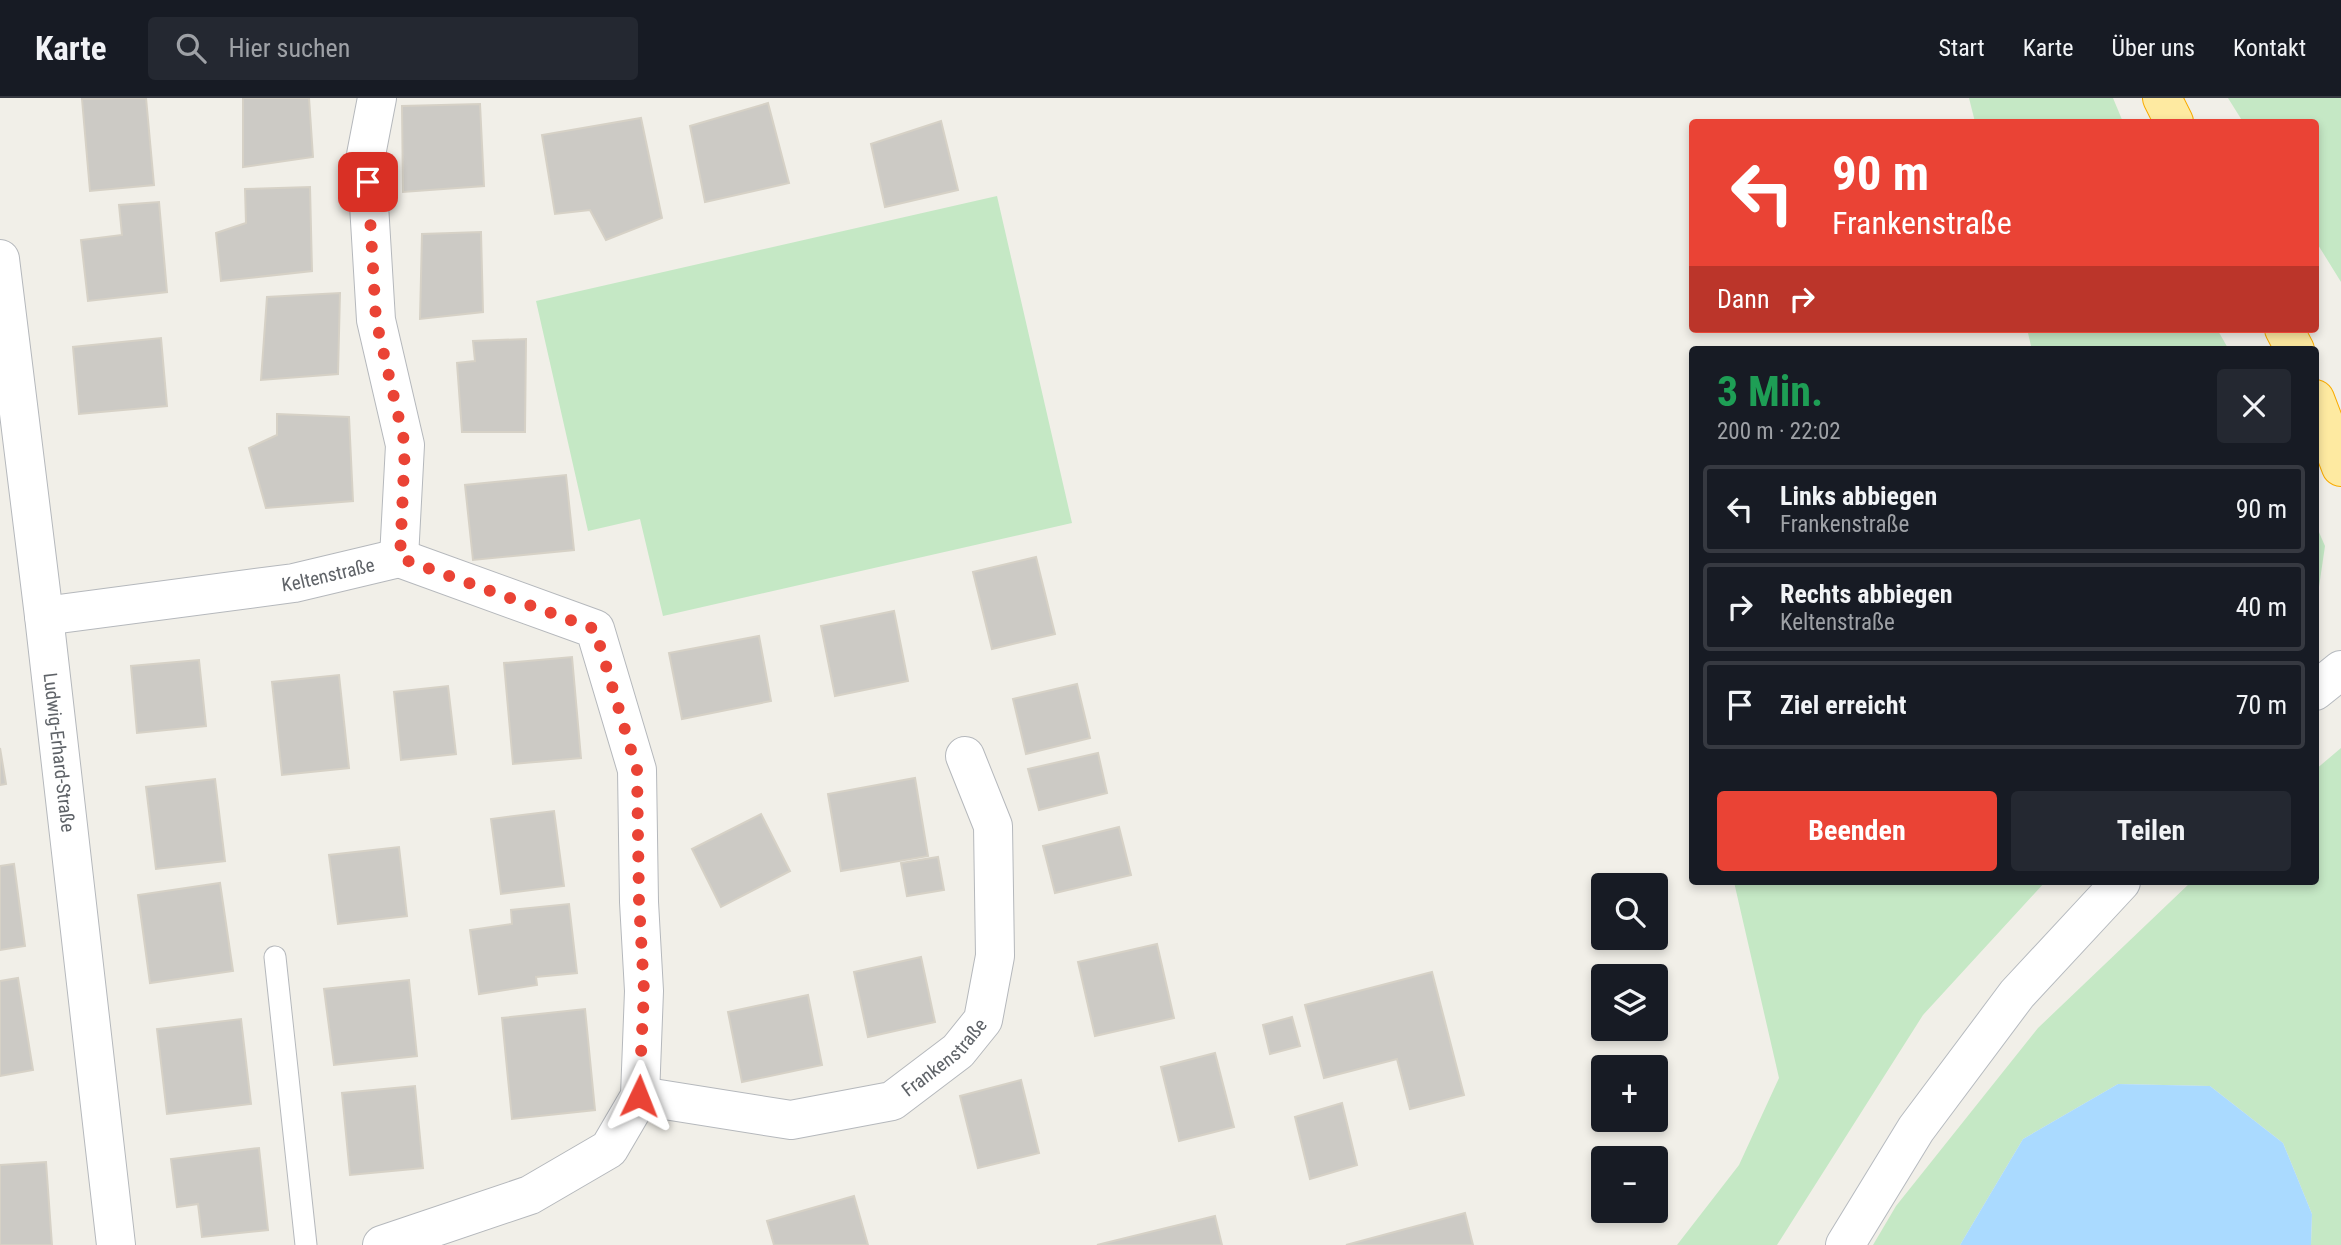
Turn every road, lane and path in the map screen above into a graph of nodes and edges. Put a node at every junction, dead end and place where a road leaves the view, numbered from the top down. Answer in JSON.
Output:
{"nodes":[{"id":1,"x":377,"y":98,"type":"edge"},
{"id":2,"x":2162,"y":98,"type":"edge"},
{"id":3,"x":2172,"y":119,"type":"edge"},
{"id":4,"x":0,"y":259,"type":"edge"},
{"id":5,"x":2319,"y":385,"type":"edge"},
{"id":6,"x":2319,"y":409,"type":"edge"},
{"id":7,"x":2341,"y":414,"type":"edge"},
{"id":8,"x":2341,"y":467,"type":"edge"},
{"id":9,"x":400,"y":558,"type":"junction"},
{"id":10,"x":44,"y":616,"type":"junction"},
{"id":11,"x":2341,"y":670,"type":"edge"},
{"id":12,"x":2319,"y":688,"type":"edge"},
{"id":13,"x":965,"y":756,"type":"dead end"},
{"id":14,"x":2118,"y":885,"type":"edge"},
{"id":15,"x":275,"y":957,"type":"dead end"},
{"id":16,"x":639,"y":1096,"type":"junction"},
{"id":17,"x":116,"y":1245,"type":"edge"},
{"id":18,"x":306,"y":1245,"type":"edge"},
{"id":19,"x":382,"y":1245,"type":"edge"},
{"id":20,"x":1845,"y":1245,"type":"edge"}],
"edges":[{"from":1,"to":9,"type":"street","name":"Keltenstraße"},
{"from":2,"to":3,"type":"highway"},
{"from":4,"to":10,"type":"street","name":"Ludwig-Erhard-Straße"},
{"from":5,"to":7,"type":"highway"},
{"from":6,"to":8,"type":"highway"},
{"from":9,"to":10,"type":"street","name":"Keltenstraße"},
{"from":9,"to":16,"type":"street"},
{"from":10,"to":17,"type":"street","name":"Ludwig-Erhard-Straße"},
{"from":11,"to":12,"type":"street"},
{"from":13,"to":16,"type":"street","name":"Frankenstraße"},
{"from":14,"to":20,"type":"street"},
{"from":15,"to":18,"type":"lane"},
{"from":16,"to":19,"type":"street"}]}
